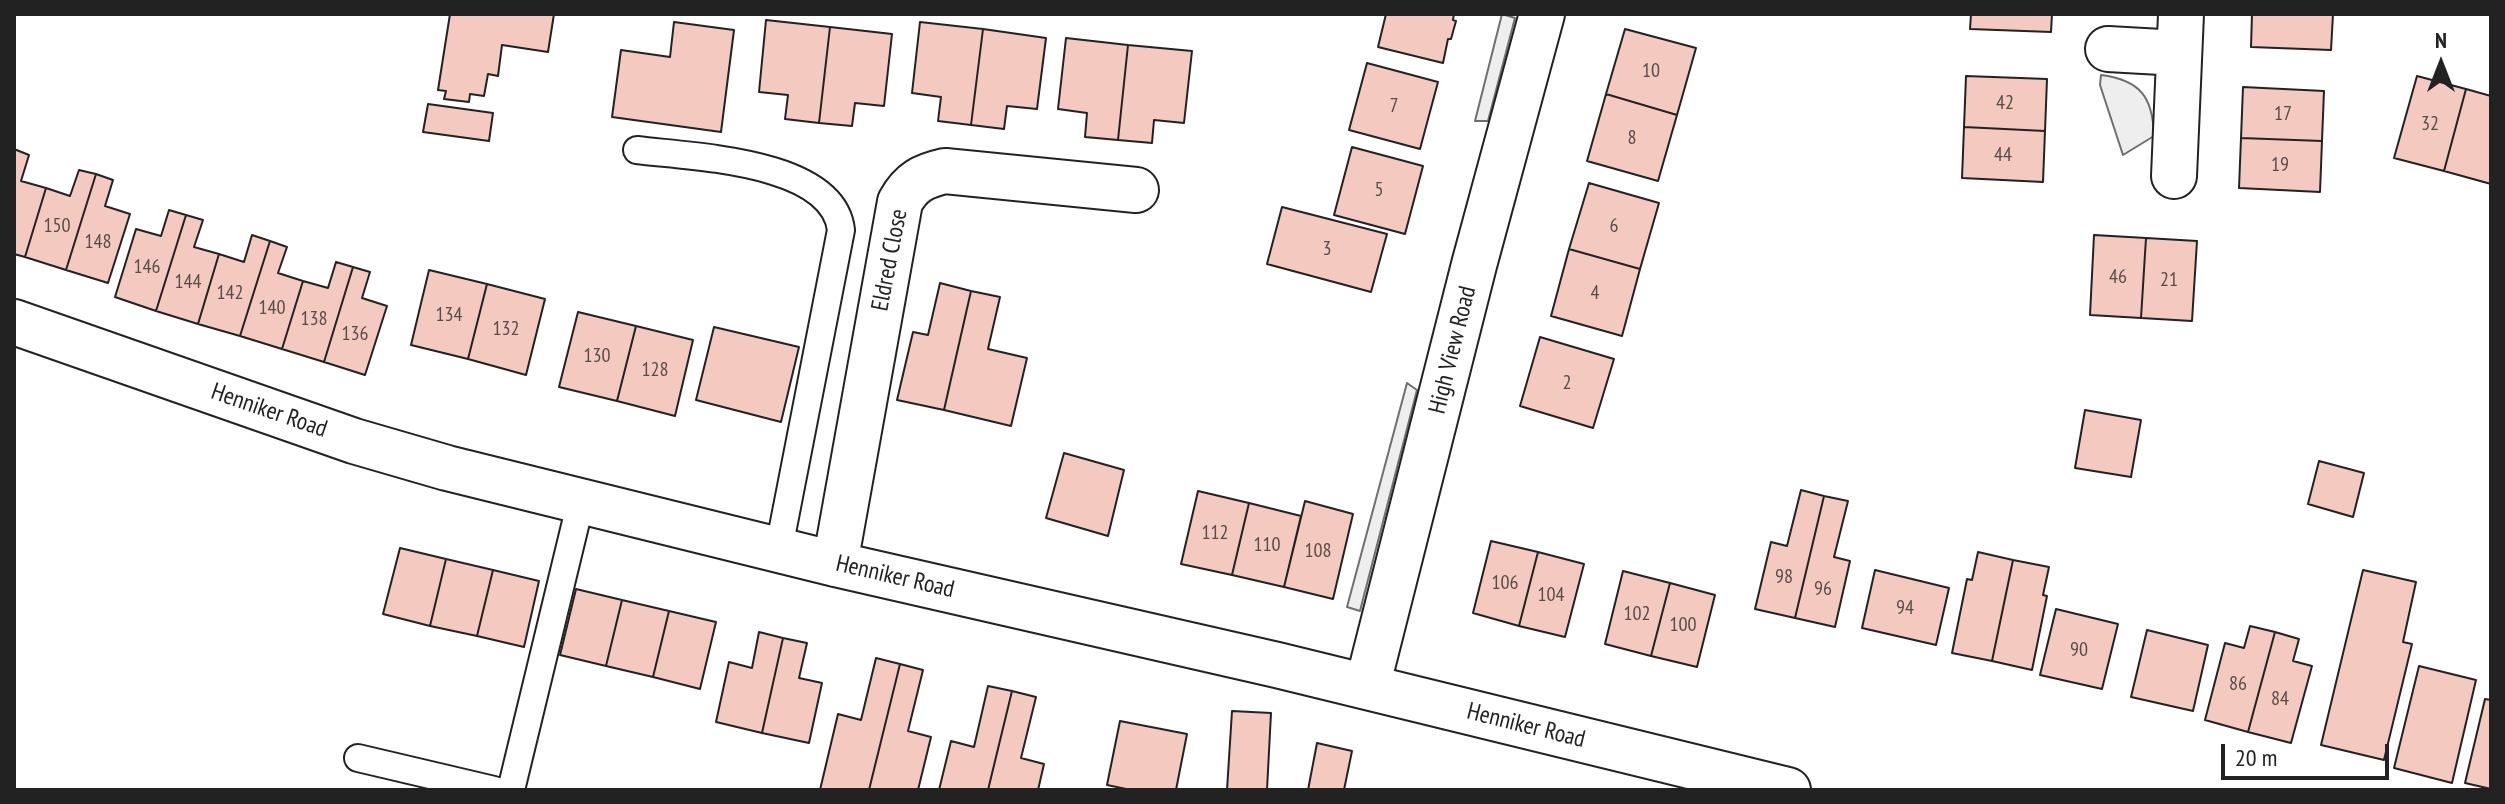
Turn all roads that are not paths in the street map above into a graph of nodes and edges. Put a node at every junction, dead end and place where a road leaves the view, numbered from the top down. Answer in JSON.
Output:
{"nodes":[{"id":1,"x":1542,"y":14,"type":"edge"},
{"id":2,"x":2180,"y":34,"type":"edge"},
{"id":3,"x":2108,"y":49,"type":"dead end"},
{"id":4,"x":637,"y":150,"type":"dead end"},
{"id":5,"x":2174,"y":176,"type":"dead end"},
{"id":6,"x":1136,"y":190,"type":"dead end"},
{"id":7,"x":14,"y":322,"type":"edge"},
{"id":8,"x":581,"y":501,"type":"junction"},
{"id":9,"x":779,"y":548,"type":"junction"},
{"id":10,"x":835,"y":564,"type":"junction"},
{"id":11,"x":1367,"y":687,"type":"junction"},
{"id":12,"x":358,"y":758,"type":"dead end"},
{"id":13,"x":494,"y":790,"type":"edge"},
{"id":14,"x":511,"y":790,"type":"edge"},
{"id":15,"x":1788,"y":790,"type":"edge"}],
"edges":[{"from":1,"to":11,"type":"street","name":"High View Road"},
{"from":2,"to":3,"type":"street"},
{"from":2,"to":5,"type":"street"},
{"from":4,"to":9,"type":"lane"},
{"from":6,"to":10,"type":"street","name":"Eldred Close"},
{"from":7,"to":8,"type":"street","name":"Henniker Road"},
{"from":8,"to":9,"type":"street","name":"Henniker Road"},
{"from":8,"to":14,"type":"lane"},
{"from":9,"to":10,"type":"street","name":"Henniker Road"},
{"from":10,"to":11,"type":"street","name":"Henniker Road"},
{"from":11,"to":15,"type":"street","name":"Henniker Road"},
{"from":12,"to":13,"type":"lane"}]}
